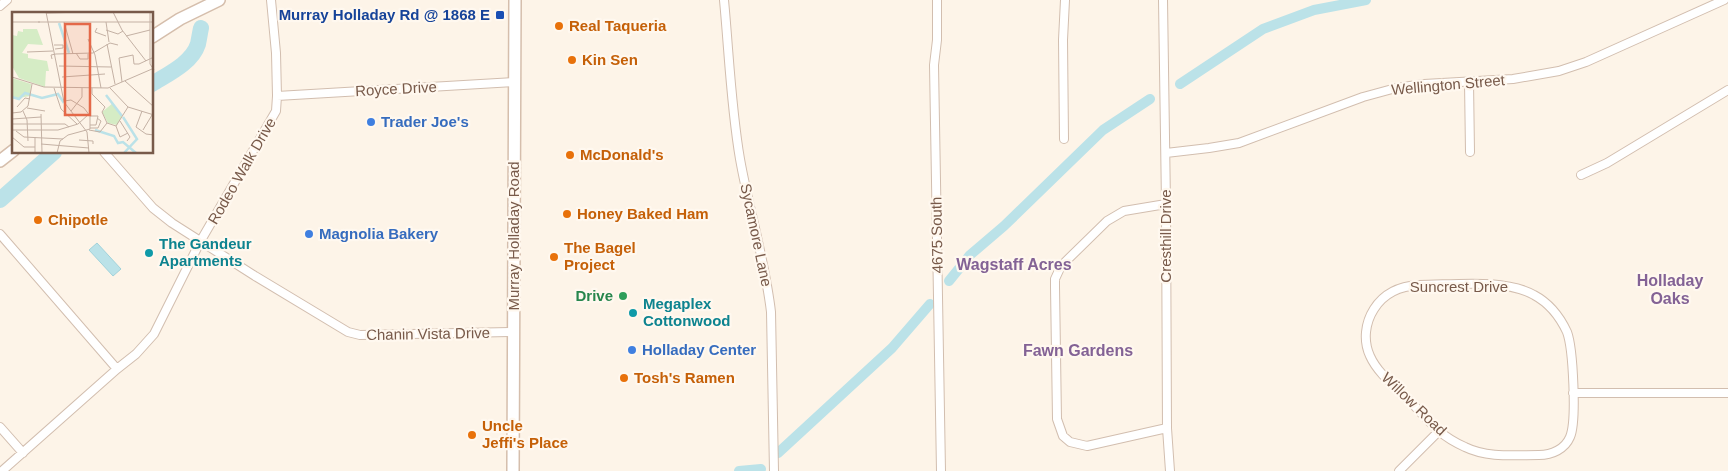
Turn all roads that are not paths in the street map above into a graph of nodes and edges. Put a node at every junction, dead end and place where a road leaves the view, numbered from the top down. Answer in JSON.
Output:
{"nodes":[{"id":1,"x":7,"y":0,"type":"edge"},
{"id":2,"x":219,"y":0,"type":"edge"},
{"id":3,"x":271,"y":0,"type":"edge"},
{"id":4,"x":515,"y":0,"type":"edge"},
{"id":5,"x":724,"y":0,"type":"edge"},
{"id":6,"x":937,"y":0,"type":"edge"},
{"id":7,"x":1065,"y":0,"type":"edge"},
{"id":8,"x":1163,"y":0,"type":"edge"},
{"id":9,"x":1724,"y":0,"type":"edge"},
{"id":10,"x":0,"y":6,"type":"edge"},
{"id":11,"x":154,"y":36,"type":"edge"},
{"id":12,"x":515,"y":82,"type":"junction"},
{"id":13,"x":1469,"y":82,"type":"junction"},
{"id":14,"x":1728,"y":90,"type":"edge"},
{"id":15,"x":277,"y":96,"type":"junction"},
{"id":16,"x":1064,"y":139,"type":"dead end"},
{"id":17,"x":12,"y":152,"type":"edge"},
{"id":18,"x":1470,"y":152,"type":"dead end"},
{"id":19,"x":1166,"y":153,"type":"junction"},
{"id":20,"x":106,"y":154,"type":"edge"},
{"id":21,"x":0,"y":161,"type":"edge"},
{"id":22,"x":1581,"y":175,"type":"dead end"},
{"id":23,"x":1166,"y":204,"type":"junction"},
{"id":24,"x":0,"y":234,"type":"edge"},
{"id":25,"x":200,"y":242,"type":"junction"},
{"id":26,"x":514,"y":332,"type":"junction"},
{"id":27,"x":1367,"y":348,"type":"joint"},
{"id":28,"x":117,"y":369,"type":"junction"},
{"id":29,"x":1573,"y":393,"type":"junction"},
{"id":30,"x":1728,"y":393,"type":"edge"},
{"id":31,"x":0,"y":428,"type":"edge"},
{"id":32,"x":1167,"y":428,"type":"junction"},
{"id":33,"x":1439,"y":431,"type":"junction"},
{"id":34,"x":23,"y":453,"type":"junction"},
{"id":35,"x":2,"y":471,"type":"edge"},
{"id":36,"x":514,"y":471,"type":"edge"},
{"id":37,"x":774,"y":471,"type":"edge"},
{"id":38,"x":941,"y":471,"type":"edge"},
{"id":39,"x":1170,"y":471,"type":"edge"},
{"id":40,"x":1399,"y":471,"type":"edge"}],
"edges":[{"from":1,"to":10,"type":"street"},
{"from":2,"to":11,"type":"main road"},
{"from":3,"to":15,"type":"street","name":"Rodeo Walk Drive"},
{"from":4,"to":12,"type":"main road","name":"Murray Holladay Road"},
{"from":5,"to":37,"type":"street","name":"Sycamore Lane"},
{"from":6,"to":38,"type":"street","name":"4675 South"},
{"from":7,"to":16,"type":"street"},
{"from":8,"to":19,"type":"street","name":"Cresthill Drive"},
{"from":9,"to":13,"type":"street","name":"Wellington Street"},
{"from":12,"to":15,"type":"street","name":"Royce Drive"},
{"from":12,"to":26,"type":"main road","name":"Murray Holladay Road"},
{"from":13,"to":18,"type":"street"},
{"from":13,"to":19,"type":"street","name":"Wellington Street"},
{"from":14,"to":22,"type":"street"},
{"from":15,"to":25,"type":"street","name":"Rodeo Walk Drive"},
{"from":17,"to":21,"type":"main road"},
{"from":19,"to":23,"type":"street","name":"Cresthill Drive"},
{"from":20,"to":25,"type":"street","name":"Chanin Vista Drive"},
{"from":23,"to":32,"type":"street","name":"Cresthill Drive"},
{"from":23,"to":32,"type":"street"},
{"from":24,"to":28,"type":"street"},
{"from":25,"to":26,"type":"street","name":"Chanin Vista Drive"},
{"from":25,"to":28,"type":"street","name":"Rodeo Walk Drive"},
{"from":26,"to":36,"type":"main road","name":"Murray Holladay Road"},
{"from":27,"to":29,"type":"street","name":"Suncrest Drive"},
{"from":27,"to":33,"type":"street","name":"Willow Road"},
{"from":28,"to":34,"type":"street","name":"Rodeo Walk Drive"},
{"from":29,"to":30,"type":"street"},
{"from":29,"to":33,"type":"street","name":"Willow Road"},
{"from":31,"to":34,"type":"street"},
{"from":32,"to":39,"type":"street","name":"Cresthill Drive"},
{"from":33,"to":40,"type":"street"},
{"from":34,"to":35,"type":"street","name":"Rodeo Walk Drive"}]}
